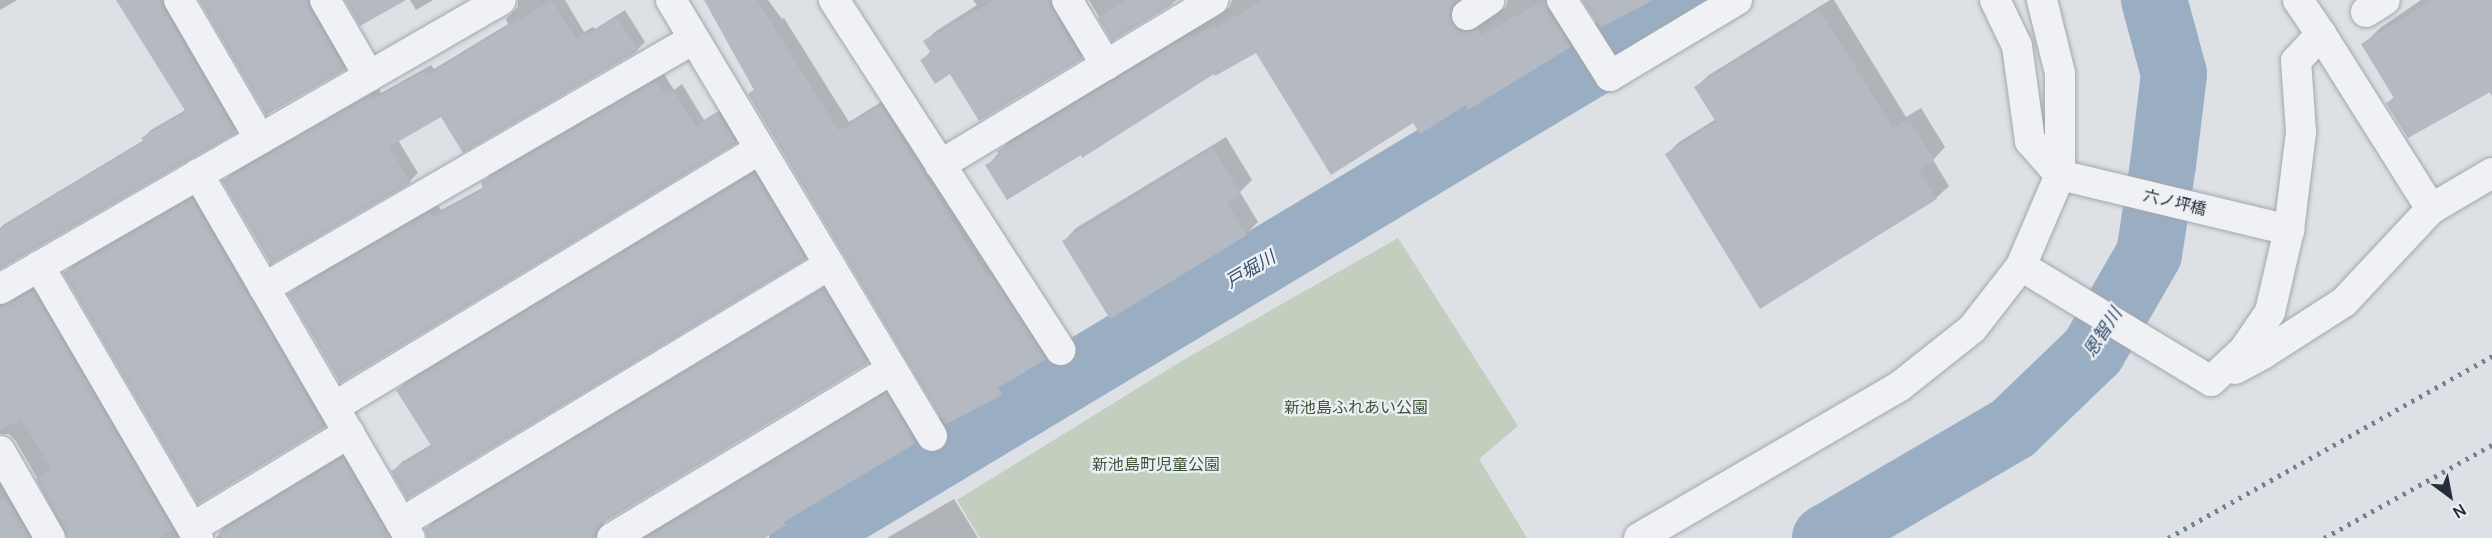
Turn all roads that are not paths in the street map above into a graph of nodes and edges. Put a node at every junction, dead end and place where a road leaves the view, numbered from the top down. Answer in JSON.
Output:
{"nodes":[{"id":1,"x":179,"y":0,"type":"edge"},
{"id":2,"x":324,"y":0,"type":"edge"},
{"id":3,"x":501,"y":0,"type":"edge"},
{"id":4,"x":671,"y":0,"type":"edge"},
{"id":5,"x":834,"y":0,"type":"edge"},
{"id":6,"x":1067,"y":0,"type":"edge"},
{"id":7,"x":1212,"y":0,"type":"edge"},
{"id":8,"x":1562,"y":0,"type":"edge"},
{"id":9,"x":1737,"y":0,"type":"edge"},
{"id":10,"x":1995,"y":0,"type":"edge"},
{"id":11,"x":2042,"y":0,"type":"edge"},
{"id":12,"x":2298,"y":0,"type":"edge"},
{"id":13,"x":467,"y":8,"type":"edge"},
{"id":14,"x":2321,"y":34,"type":"junction"},
{"id":15,"x":693,"y":39,"type":"junction"},
{"id":16,"x":1106,"y":65,"type":"junction"},
{"id":17,"x":369,"y":76,"type":"junction"},
{"id":18,"x":260,"y":139,"type":"junction"},
{"id":19,"x":760,"y":149,"type":"junction"},
{"id":20,"x":940,"y":165,"type":"junction"},
{"id":21,"x":2492,"y":172,"type":"edge"},
{"id":22,"x":198,"y":174,"type":"junction"},
{"id":23,"x":2060,"y":175,"type":"junction"},
{"id":24,"x":2431,"y":209,"type":"junction"},
{"id":25,"x":2289,"y":230,"type":"junction"},
{"id":26,"x":829,"y":265,"type":"junction"},
{"id":27,"x":39,"y":266,"type":"junction"},
{"id":28,"x":2021,"y":266,"type":"junction"},
{"id":29,"x":264,"y":288,"type":"junction"},
{"id":30,"x":0,"y":289,"type":"edge"},
{"id":31,"x":1060,"y":350,"type":"dead end"},
{"id":32,"x":892,"y":369,"type":"junction"},
{"id":33,"x":2211,"y":381,"type":"junction"},
{"id":34,"x":334,"y":407,"type":"junction"},
{"id":35,"x":349,"y":433,"type":"junction"},
{"id":36,"x":932,"y":436,"type":"dead end"},
{"id":37,"x":0,"y":451,"type":"edge"},
{"id":38,"x":405,"y":531,"type":"edge"},
{"id":39,"x":195,"y":533,"type":"edge"},
{"id":40,"x":50,"y":538,"type":"edge"},
{"id":41,"x":612,"y":538,"type":"edge"},
{"id":42,"x":1639,"y":538,"type":"edge"}],
"edges":[{"from":1,"to":18,"type":"street"},
{"from":2,"to":17,"type":"street"},
{"from":3,"to":13,"type":"street"},
{"from":4,"to":15,"type":"street"},
{"from":5,"to":20,"type":"street"},
{"from":6,"to":16,"type":"street"},
{"from":7,"to":16,"type":"street"},
{"from":8,"to":9,"type":"street"},
{"from":10,"to":23,"type":"street"},
{"from":11,"to":23,"type":"street"},
{"from":12,"to":14,"type":"street"},
{"from":13,"to":17,"type":"street"},
{"from":14,"to":24,"type":"street"},
{"from":14,"to":25,"type":"street"},
{"from":15,"to":19,"type":"street"},
{"from":15,"to":29,"type":"street"},
{"from":16,"to":20,"type":"street"},
{"from":17,"to":18,"type":"street"},
{"from":18,"to":22,"type":"street"},
{"from":19,"to":26,"type":"street"},
{"from":19,"to":34,"type":"street"},
{"from":20,"to":31,"type":"street"},
{"from":21,"to":24,"type":"street"},
{"from":22,"to":27,"type":"street"},
{"from":22,"to":29,"type":"street"},
{"from":23,"to":25,"type":"street","name":"六ノ坪橋"},
{"from":23,"to":28,"type":"street"},
{"from":24,"to":33,"type":"street"},
{"from":25,"to":33,"type":"street"},
{"from":26,"to":32,"type":"street"},
{"from":26,"to":38,"type":"street"},
{"from":27,"to":30,"type":"street"},
{"from":27,"to":39,"type":"street"},
{"from":28,"to":33,"type":"street"},
{"from":28,"to":42,"type":"street"},
{"from":29,"to":34,"type":"street"},
{"from":32,"to":36,"type":"street"},
{"from":32,"to":41,"type":"street"},
{"from":34,"to":35,"type":"street"},
{"from":35,"to":38,"type":"street"},
{"from":35,"to":39,"type":"street"},
{"from":37,"to":40,"type":"street"}]}
